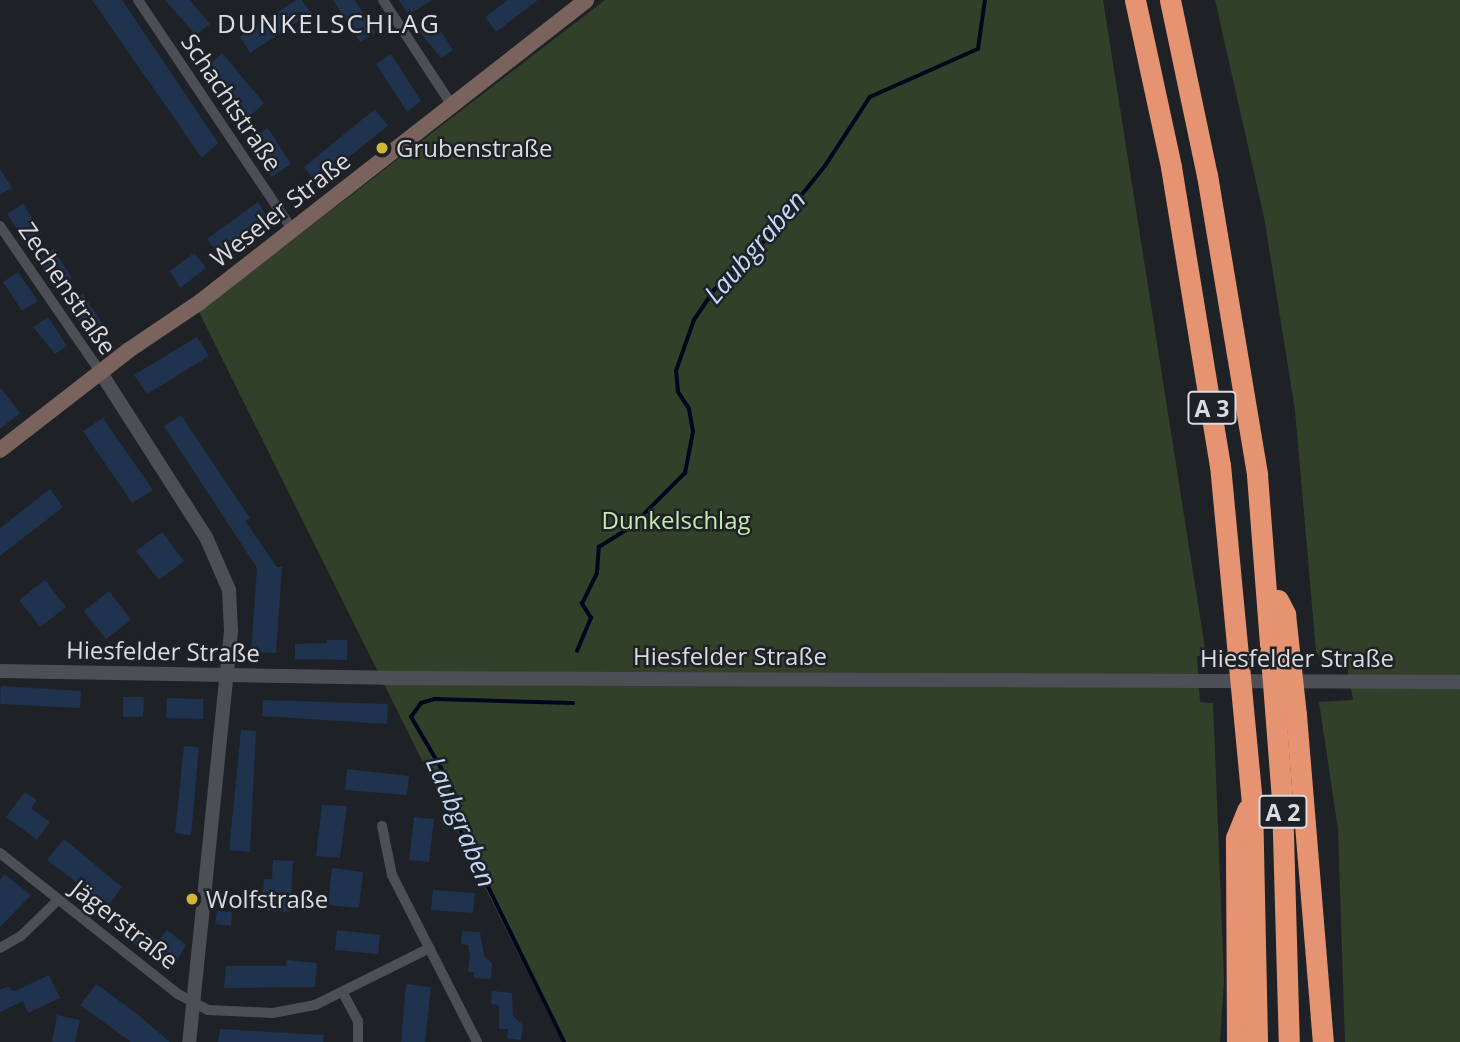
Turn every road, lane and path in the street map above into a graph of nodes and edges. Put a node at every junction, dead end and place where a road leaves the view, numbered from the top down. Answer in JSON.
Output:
{"nodes":[{"id":1,"x":138,"y":0,"type":"edge"},
{"id":2,"x":383,"y":0,"type":"edge"},
{"id":3,"x":586,"y":0,"type":"edge"},
{"id":4,"x":1135,"y":0,"type":"edge"},
{"id":5,"x":1170,"y":0,"type":"edge"},
{"id":6,"x":451,"y":104,"type":"junction"},
{"id":7,"x":0,"y":226,"type":"edge"},
{"id":8,"x":291,"y":228,"type":"junction"},
{"id":9,"x":101,"y":373,"type":"junction"},
{"id":10,"x":0,"y":450,"type":"edge"},
{"id":11,"x":1269,"y":583,"type":"junction"},
{"id":12,"x":0,"y":671,"type":"edge"},
{"id":13,"x":226,"y":676,"type":"junction"},
{"id":14,"x":1460,"y":682,"type":"edge"},
{"id":15,"x":1252,"y":801,"type":"junction"},
{"id":16,"x":382,"y":825,"type":"dead end"},
{"id":17,"x":0,"y":853,"type":"edge"},
{"id":18,"x":1237,"y":866,"type":"junction"},
{"id":19,"x":58,"y":900,"type":"junction"},
{"id":20,"x":0,"y":948,"type":"edge"},
{"id":21,"x":430,"y":948,"type":"junction"},
{"id":22,"x":343,"y":993,"type":"junction"},
{"id":23,"x":193,"y":1004,"type":"junction"},
{"id":24,"x":190,"y":1042,"type":"edge"},
{"id":25,"x":358,"y":1042,"type":"edge"},
{"id":26,"x":477,"y":1042,"type":"edge"},
{"id":27,"x":1237,"y":1042,"type":"edge"},
{"id":28,"x":1242,"y":1042,"type":"edge"},
{"id":29,"x":1257,"y":1042,"type":"edge"},
{"id":30,"x":1289,"y":1042,"type":"edge"},
{"id":31,"x":1323,"y":1042,"type":"edge"}],
"edges":[{"from":1,"to":8,"type":"street","name":"Schachtstraße"},
{"from":2,"to":6,"type":"street"},
{"from":3,"to":6,"type":"main road","name":"Weseler Straße"},
{"from":4,"to":15,"type":"highway","number":"A 3"},
{"from":5,"to":11,"type":"highway","number":"A 3"},
{"from":6,"to":8,"type":"main road","name":"Weseler Straße"},
{"from":7,"to":9,"type":"street","name":"Zechenstraße"},
{"from":8,"to":9,"type":"main road","name":"Weseler Straße"},
{"from":9,"to":10,"type":"main road","name":"Weseler Straße"},
{"from":9,"to":13,"type":"street"},
{"from":11,"to":30,"type":"highway","number":"A 2"},
{"from":11,"to":31,"type":"highway","number":"A 3"},
{"from":12,"to":13,"type":"street","name":"Hiesfelder Straße"},
{"from":13,"to":14,"type":"street","name":"Hiesfelder Straße"},
{"from":13,"to":23,"type":"street"},
{"from":15,"to":18,"type":"highway"},
{"from":15,"to":29,"type":"highway","number":"A 2"},
{"from":16,"to":21,"type":"street"},
{"from":17,"to":19,"type":"street","name":"Jägerstraße"},
{"from":18,"to":27,"type":"highway"},
{"from":18,"to":28,"type":"highway"},
{"from":19,"to":20,"type":"street"},
{"from":19,"to":23,"type":"street","name":"Jägerstraße"},
{"from":21,"to":22,"type":"street"},
{"from":21,"to":26,"type":"street"},
{"from":22,"to":23,"type":"street"},
{"from":22,"to":25,"type":"street"},
{"from":23,"to":24,"type":"street"}]}
